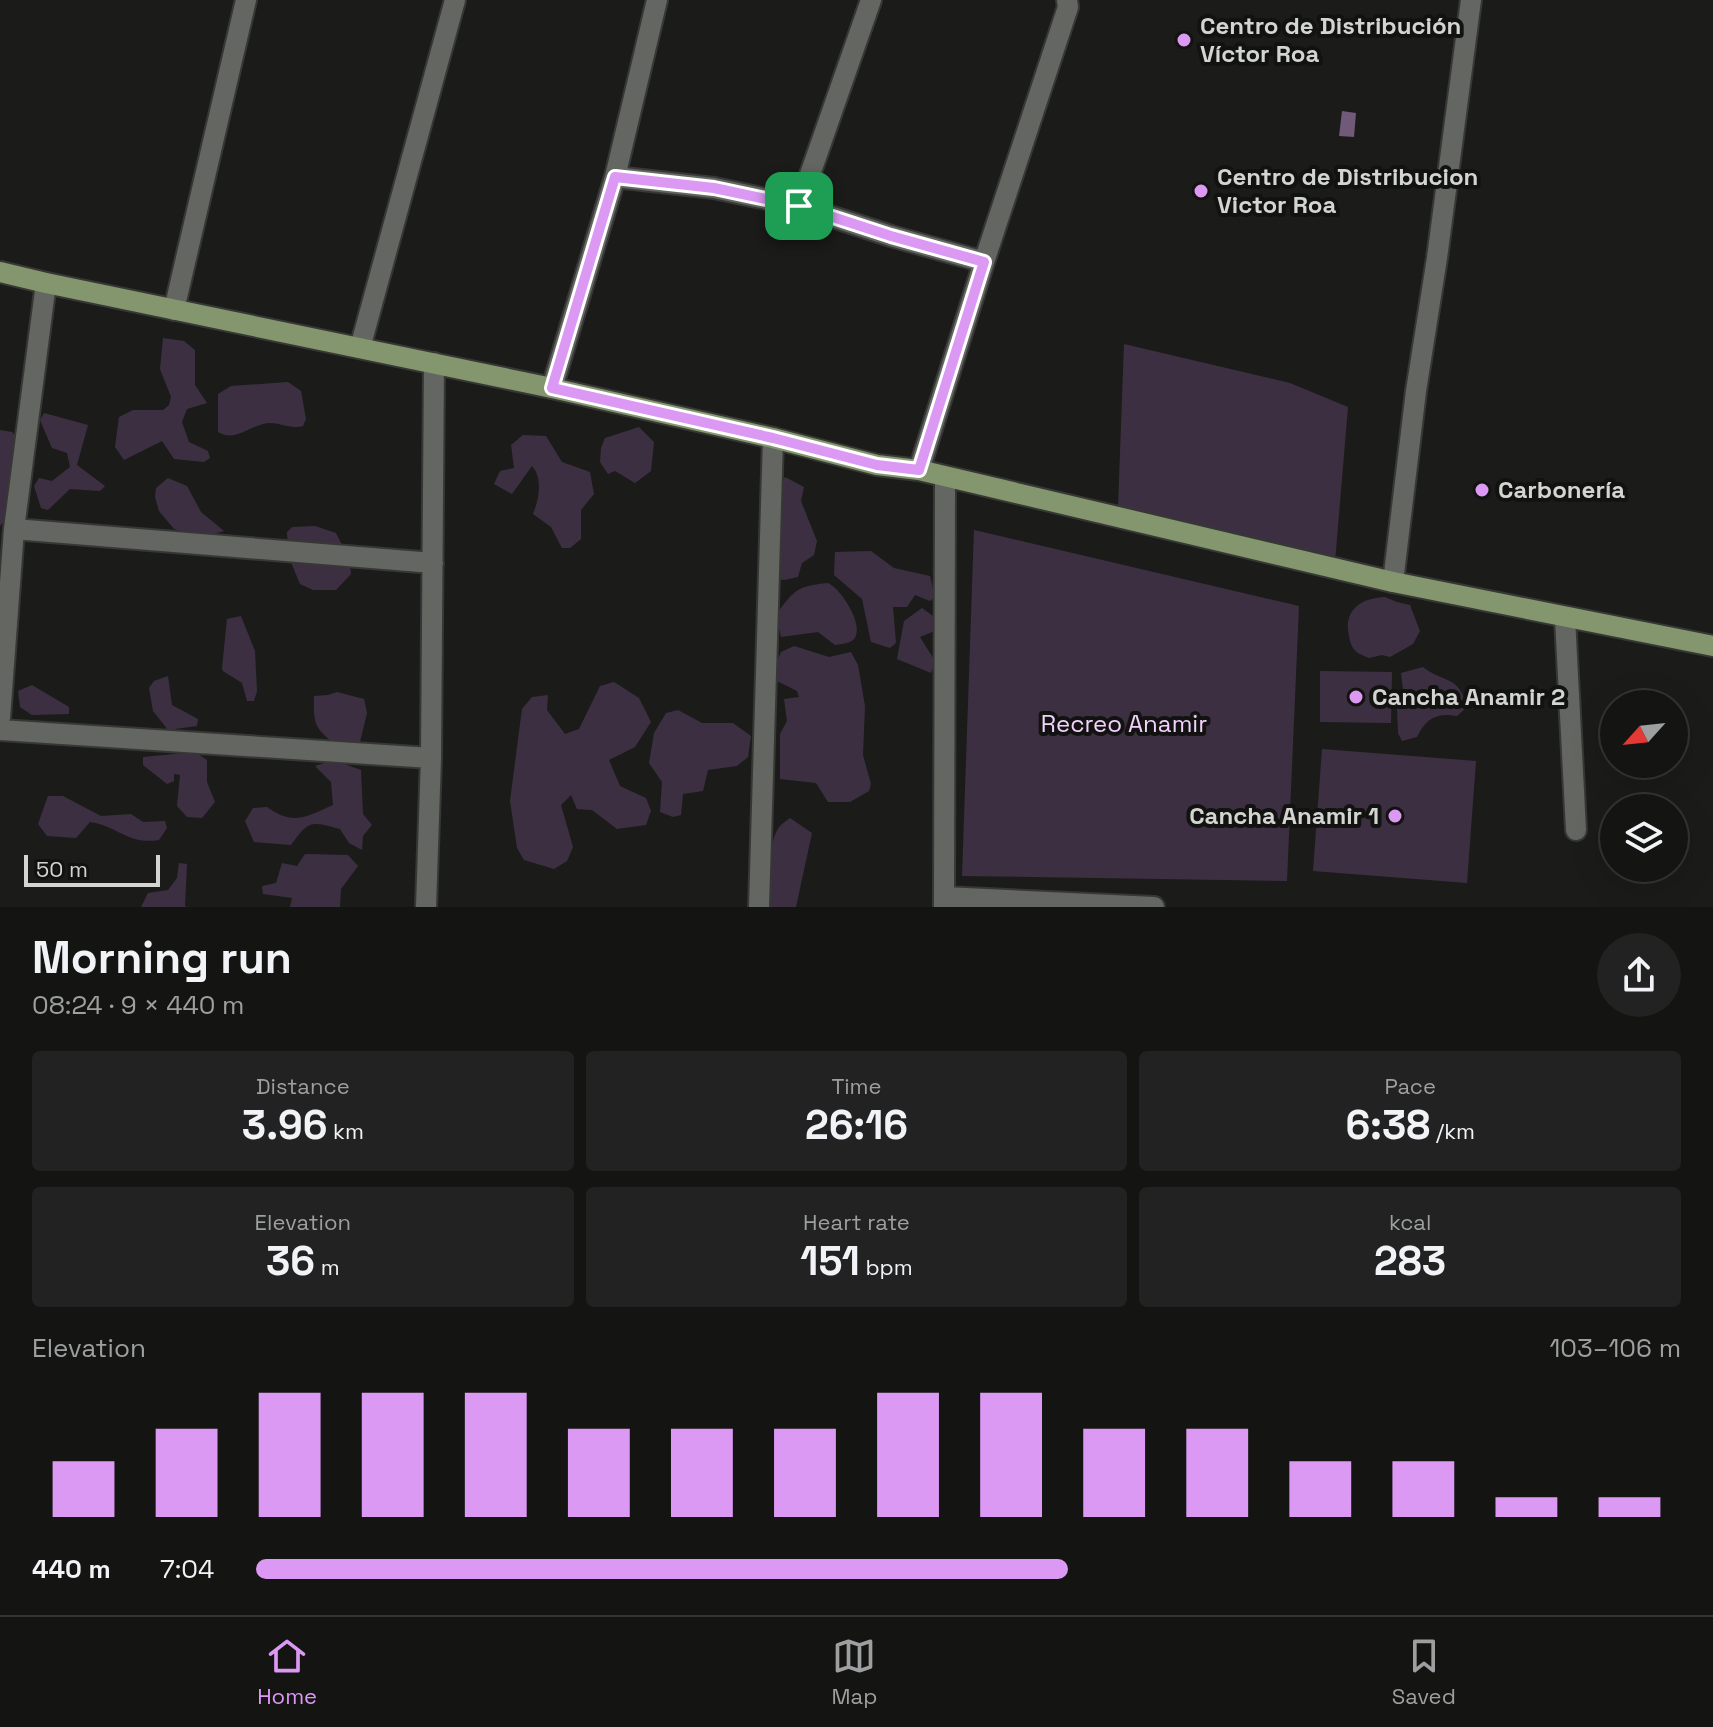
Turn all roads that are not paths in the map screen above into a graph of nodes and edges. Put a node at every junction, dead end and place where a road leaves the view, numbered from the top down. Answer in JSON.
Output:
{"nodes":[{"id":1,"x":246,"y":0,"type":"edge"},
{"id":2,"x":455,"y":0,"type":"edge"},
{"id":3,"x":657,"y":0,"type":"edge"},
{"id":4,"x":871,"y":0,"type":"edge"},
{"id":5,"x":1067,"y":0,"type":"edge"},
{"id":6,"x":1471,"y":0,"type":"edge"},
{"id":7,"x":615,"y":177,"type":"junction"},
{"id":8,"x":799,"y":206,"type":"junction"},
{"id":9,"x":984,"y":262,"type":"junction"},
{"id":10,"x":0,"y":272,"type":"edge"},
{"id":11,"x":46,"y":283,"type":"junction"},
{"id":12,"x":174,"y":310,"type":"junction"},
{"id":13,"x":360,"y":348,"type":"junction"},
{"id":14,"x":434,"y":363,"type":"junction"},
{"id":15,"x":552,"y":388,"type":"junction"},
{"id":16,"x":773,"y":438,"type":"junction"},
{"id":17,"x":919,"y":470,"type":"junction"},
{"id":18,"x":945,"y":477,"type":"junction"},
{"id":19,"x":14,"y":529,"type":"junction"},
{"id":20,"x":433,"y":563,"type":"junction"},
{"id":21,"x":1393,"y":582,"type":"junction"},
{"id":22,"x":1565,"y":618,"type":"junction"},
{"id":23,"x":1713,"y":646,"type":"edge"},
{"id":24,"x":0,"y":718,"type":"edge"},
{"id":25,"x":0,"y":730,"type":"edge"},
{"id":26,"x":431,"y":758,"type":"junction"},
{"id":27,"x":1576,"y":830,"type":"dead end"},
{"id":28,"x":944,"y":902,"type":"edge"},
{"id":29,"x":426,"y":907,"type":"edge"},
{"id":30,"x":759,"y":907,"type":"edge"},
{"id":31,"x":1154,"y":907,"type":"edge"}],
"edges":[{"from":1,"to":12,"type":"street"},
{"from":2,"to":13,"type":"street"},
{"from":3,"to":7,"type":"street"},
{"from":4,"to":8,"type":"street"},
{"from":5,"to":9,"type":"street"},
{"from":6,"to":21,"type":"street"},
{"from":7,"to":8,"type":"street"},
{"from":7,"to":15,"type":"street"},
{"from":8,"to":9,"type":"street"},
{"from":9,"to":17,"type":"street"},
{"from":10,"to":11,"type":"main road"},
{"from":11,"to":12,"type":"main road"},
{"from":11,"to":19,"type":"street"},
{"from":12,"to":13,"type":"main road"},
{"from":13,"to":14,"type":"main road"},
{"from":14,"to":15,"type":"main road"},
{"from":14,"to":20,"type":"street"},
{"from":15,"to":16,"type":"main road"},
{"from":16,"to":17,"type":"main road"},
{"from":16,"to":30,"type":"street"},
{"from":17,"to":18,"type":"main road"},
{"from":18,"to":21,"type":"main road"},
{"from":18,"to":28,"type":"street"},
{"from":19,"to":20,"type":"street"},
{"from":19,"to":24,"type":"street"},
{"from":20,"to":26,"type":"street"},
{"from":21,"to":22,"type":"main road"},
{"from":22,"to":23,"type":"main road"},
{"from":22,"to":27,"type":"street"},
{"from":25,"to":26,"type":"street"},
{"from":26,"to":29,"type":"street"},
{"from":28,"to":31,"type":"street"}]}
